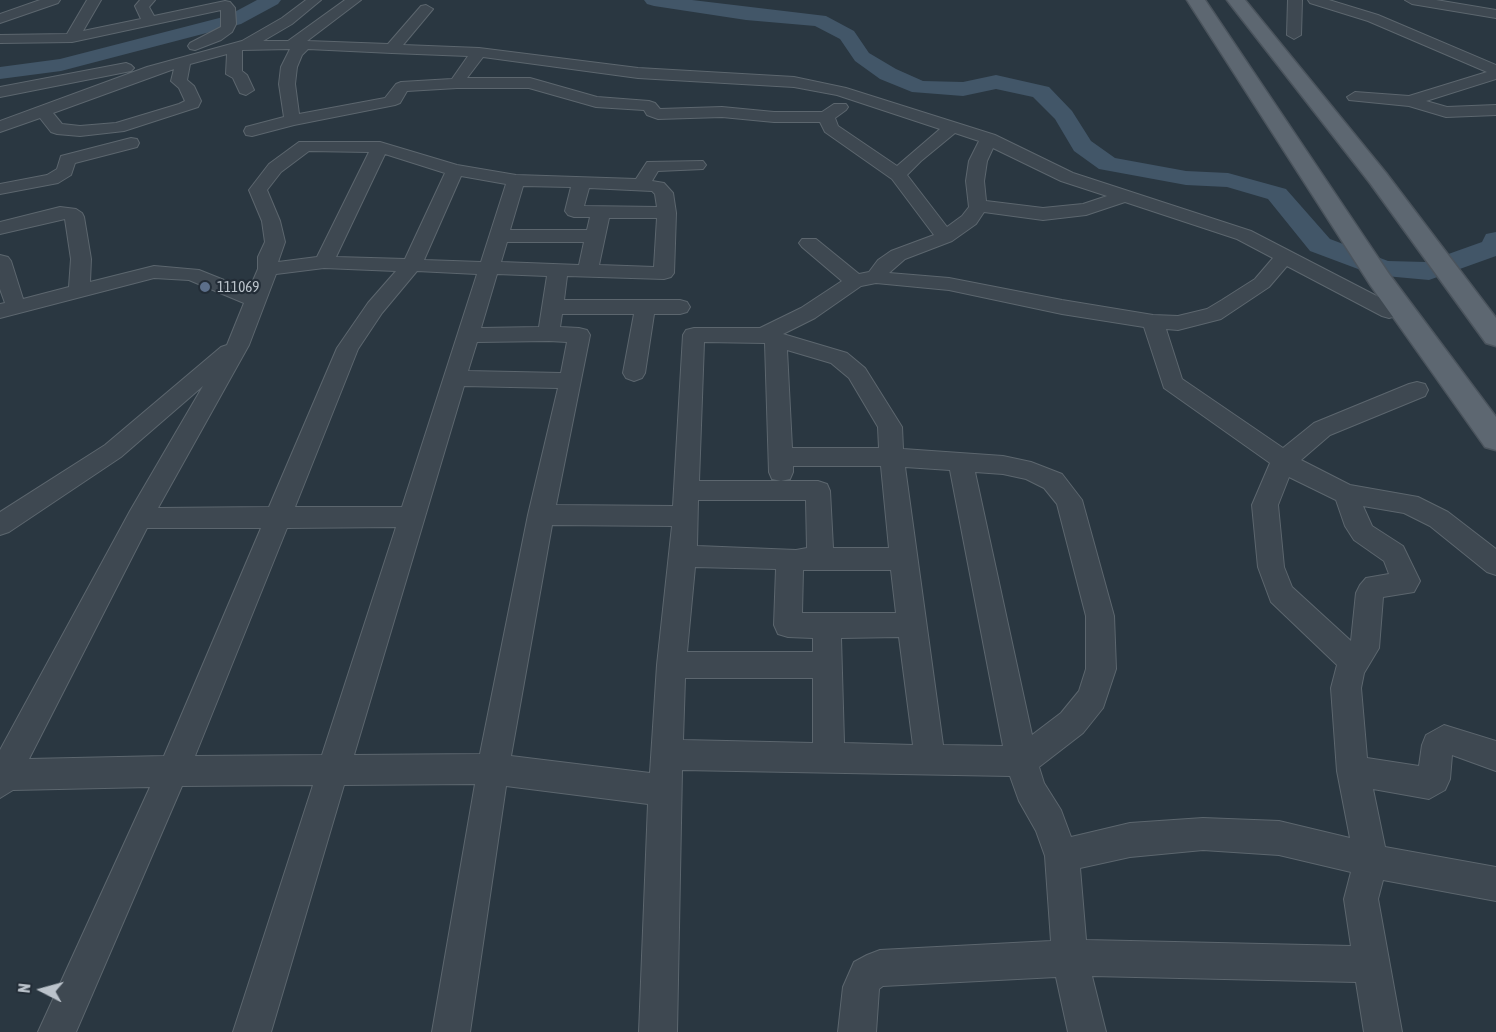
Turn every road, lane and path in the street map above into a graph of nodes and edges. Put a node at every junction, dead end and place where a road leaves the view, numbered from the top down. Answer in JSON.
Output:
{"nodes":[{"id":1,"x":94,"y":0,"type":"edge"},
{"id":2,"x":148,"y":0,"type":"edge"},
{"id":3,"x":314,"y":0,"type":"edge"},
{"id":4,"x":354,"y":0,"type":"edge"},
{"id":5,"x":1196,"y":0,"type":"edge"},
{"id":6,"x":1236,"y":0,"type":"edge"},
{"id":7,"x":1295,"y":0,"type":"edge"},
{"id":8,"x":1315,"y":0,"type":"edge"},
{"id":9,"x":1412,"y":0,"type":"edge"},
{"id":10,"x":60,"y":1,"type":"edge"},
{"id":11,"x":1390,"y":6,"type":"dead end"},
{"id":12,"x":426,"y":9,"type":"dead end"},
{"id":13,"x":1496,"y":14,"type":"edge"},
{"id":14,"x":1372,"y":18,"type":"junction"},
{"id":15,"x":0,"y":19,"type":"edge"},
{"id":16,"x":150,"y":22,"type":"junction"},
{"id":17,"x":1294,"y":35,"type":"dead end"},
{"id":18,"x":72,"y":38,"type":"junction"},
{"id":19,"x":0,"y":39,"type":"edge"},
{"id":20,"x":298,"y":45,"type":"junction"},
{"id":21,"x":240,"y":46,"type":"junction"},
{"id":22,"x":392,"y":49,"type":"junction"},
{"id":23,"x":479,"y":52,"type":"junction"},
{"id":24,"x":183,"y":61,"type":"junction"},
{"id":25,"x":151,"y":67,"type":"junction"},
{"id":26,"x":1496,"y":72,"type":"edge"},
{"id":27,"x":458,"y":83,"type":"junction"},
{"id":28,"x":246,"y":90,"type":"dead end"},
{"id":29,"x":0,"y":92,"type":"edge"},
{"id":30,"x":855,"y":96,"type":"junction"},
{"id":31,"x":1355,"y":98,"type":"dead end"},
{"id":32,"x":111,"y":100,"type":"junction"},
{"id":33,"x":1410,"y":101,"type":"junction"},
{"id":34,"x":1496,"y":110,"type":"edge"},
{"id":35,"x":43,"y":111,"type":"junction"},
{"id":36,"x":826,"y":117,"type":"junction"},
{"id":37,"x":292,"y":120,"type":"junction"},
{"id":38,"x":0,"y":128,"type":"edge"},
{"id":39,"x":951,"y":128,"type":"junction"},
{"id":40,"x":104,"y":130,"type":"junction"},
{"id":41,"x":252,"y":131,"type":"dead end"},
{"id":42,"x":989,"y":139,"type":"junction"},
{"id":43,"x":131,"y":143,"type":"dead end"},
{"id":44,"x":380,"y":147,"type":"junction"},
{"id":45,"x":697,"y":165,"type":"dead end"},
{"id":46,"x":455,"y":170,"type":"junction"},
{"id":47,"x":898,"y":175,"type":"junction"},
{"id":48,"x":516,"y":180,"type":"junction"},
{"id":49,"x":581,"y":183,"type":"junction"},
{"id":50,"x":641,"y":184,"type":"junction"},
{"id":51,"x":0,"y":189,"type":"edge"},
{"id":52,"x":1124,"y":196,"type":"junction"},
{"id":53,"x":978,"y":207,"type":"junction"},
{"id":54,"x":573,"y":211,"type":"junction"},
{"id":55,"x":601,"y":212,"type":"junction"},
{"id":56,"x":667,"y":213,"type":"junction"},
{"id":57,"x":0,"y":228,"type":"edge"},
{"id":58,"x":500,"y":236,"type":"junction"},
{"id":59,"x":567,"y":236,"type":"junction"},
{"id":60,"x":595,"y":236,"type":"junction"},
{"id":61,"x":945,"y":237,"type":"junction"},
{"id":62,"x":809,"y":243,"type":"dead end"},
{"id":63,"x":1284,"y":257,"type":"junction"},
{"id":64,"x":1,"y":261,"type":"edge"},
{"id":65,"x":324,"y":262,"type":"junction"},
{"id":66,"x":413,"y":263,"type":"junction"},
{"id":67,"x":489,"y":268,"type":"junction"},
{"id":68,"x":268,"y":269,"type":"junction"},
{"id":69,"x":558,"y":270,"type":"junction"},
{"id":70,"x":588,"y":271,"type":"junction"},
{"id":71,"x":664,"y":273,"type":"junction"},
{"id":72,"x":876,"y":277,"type":"junction"},
{"id":73,"x":855,"y":281,"type":"junction"},
{"id":74,"x":80,"y":292,"type":"junction"},
{"id":75,"x":255,"y":300,"type":"junction"},
{"id":76,"x":553,"y":307,"type":"junction"},
{"id":77,"x":584,"y":307,"type":"junction"},
{"id":78,"x":645,"y":307,"type":"junction"},
{"id":79,"x":680,"y":307,"type":"junction"},
{"id":80,"x":8,"y":309,"type":"edge"},
{"id":81,"x":1389,"y":311,"type":"dead end"},
{"id":82,"x":1153,"y":322,"type":"junction"},
{"id":83,"x":549,"y":334,"type":"junction"},
{"id":84,"x":579,"y":334,"type":"junction"},
{"id":85,"x":468,"y":335,"type":"junction"},
{"id":86,"x":694,"y":335,"type":"junction"},
{"id":87,"x":770,"y":337,"type":"junction"},
{"id":88,"x":1496,"y":337,"type":"edge"},
{"id":89,"x":238,"y":345,"type":"junction"},
{"id":90,"x":634,"y":373,"type":"dead end"},
{"id":91,"x":455,"y":378,"type":"junction"},
{"id":92,"x":572,"y":381,"type":"junction"},
{"id":93,"x":1417,"y":390,"type":"dead end"},
{"id":94,"x":1496,"y":439,"type":"edge"},
{"id":95,"x":781,"y":457,"type":"junction"},
{"id":96,"x":815,"y":457,"type":"junction"},
{"id":97,"x":892,"y":457,"type":"junction"},
{"id":98,"x":960,"y":461,"type":"junction"},
{"id":99,"x":1283,"y":461,"type":"junction"},
{"id":100,"x":780,"y":491,"type":"junction"},
{"id":101,"x":818,"y":491,"type":"junction"},
{"id":102,"x":1346,"y":494,"type":"junction"},
{"id":103,"x":686,"y":503,"type":"junction"},
{"id":104,"x":541,"y":515,"type":"junction"},
{"id":105,"x":139,"y":518,"type":"junction"},
{"id":106,"x":276,"y":518,"type":"junction"},
{"id":107,"x":412,"y":518,"type":"junction"},
{"id":108,"x":0,"y":525,"type":"edge"},
{"id":109,"x":683,"y":556,"type":"junction"},
{"id":110,"x":790,"y":559,"type":"junction"},
{"id":111,"x":820,"y":559,"type":"junction"},
{"id":112,"x":903,"y":559,"type":"junction"},
{"id":113,"x":1496,"y":564,"type":"edge"},
{"id":114,"x":788,"y":625,"type":"junction"},
{"id":115,"x":912,"y":625,"type":"junction"},
{"id":116,"x":827,"y":626,"type":"junction"},
{"id":117,"x":1354,"y":662,"type":"junction"},
{"id":118,"x":670,"y":665,"type":"junction"},
{"id":119,"x":788,"y":665,"type":"junction"},
{"id":120,"x":827,"y":665,"type":"junction"},
{"id":121,"x":666,"y":755,"type":"junction"},
{"id":122,"x":1496,"y":756,"type":"edge"},
{"id":123,"x":829,"y":758,"type":"junction"},
{"id":124,"x":930,"y":760,"type":"junction"},
{"id":125,"x":1022,"y":761,"type":"junction"},
{"id":126,"x":493,"y":769,"type":"junction"},
{"id":127,"x":173,"y":771,"type":"junction"},
{"id":128,"x":1353,"y":771,"type":"junction"},
{"id":129,"x":332,"y":772,"type":"junction"},
{"id":130,"x":1,"y":777,"type":"edge"},
{"id":131,"x":665,"y":790,"type":"junction"},
{"id":132,"x":1062,"y":856,"type":"junction"},
{"id":133,"x":1371,"y":861,"type":"junction"},
{"id":134,"x":1496,"y":884,"type":"edge"},
{"id":135,"x":1070,"y":958,"type":"junction"},
{"id":136,"x":1370,"y":964,"type":"junction"},
{"id":137,"x":57,"y":1032,"type":"edge"},
{"id":138,"x":252,"y":1032,"type":"edge"},
{"id":139,"x":451,"y":1032,"type":"edge"},
{"id":140,"x":658,"y":1032,"type":"edge"},
{"id":141,"x":857,"y":1032,"type":"edge"},
{"id":142,"x":1087,"y":1032,"type":"edge"},
{"id":143,"x":1383,"y":1032,"type":"edge"}],
"edges":[{"from":1,"to":18,"type":"street"},
{"from":2,"to":16,"type":"street"},
{"from":3,"to":21,"type":"street"},
{"from":4,"to":20,"type":"street"},
{"from":5,"to":94,"type":"main road"},
{"from":6,"to":88,"type":"main road"},
{"from":7,"to":17,"type":"street"},
{"from":8,"to":14,"type":"street"},
{"from":9,"to":13,"type":"street"},
{"from":10,"to":15,"type":"street"},
{"from":11,"to":14,"type":"street"},
{"from":12,"to":22,"type":"street"},
{"from":14,"to":26,"type":"street"},
{"from":16,"to":18,"type":"street"},
{"from":16,"to":25,"type":"street"},
{"from":18,"to":19,"type":"street"},
{"from":20,"to":21,"type":"street"},
{"from":20,"to":22,"type":"street"},
{"from":20,"to":37,"type":"street"},
{"from":21,"to":24,"type":"street"},
{"from":21,"to":28,"type":"street"},
{"from":22,"to":23,"type":"street"},
{"from":23,"to":27,"type":"street"},
{"from":23,"to":30,"type":"street"},
{"from":24,"to":25,"type":"street"},
{"from":24,"to":40,"type":"street"},
{"from":25,"to":29,"type":"street"},
{"from":25,"to":32,"type":"street"},
{"from":26,"to":33,"type":"street"},
{"from":27,"to":36,"type":"street"},
{"from":27,"to":37,"type":"street"},
{"from":30,"to":36,"type":"street"},
{"from":30,"to":39,"type":"street"},
{"from":31,"to":33,"type":"street"},
{"from":32,"to":35,"type":"street"},
{"from":32,"to":40,"type":"street"},
{"from":33,"to":34,"type":"street"},
{"from":35,"to":38,"type":"street"},
{"from":35,"to":40,"type":"street"},
{"from":36,"to":47,"type":"street"},
{"from":37,"to":41,"type":"street"},
{"from":39,"to":42,"type":"street"},
{"from":39,"to":47,"type":"street"},
{"from":42,"to":52,"type":"street"},
{"from":42,"to":53,"type":"street"},
{"from":43,"to":51,"type":"street"},
{"from":44,"to":46,"type":"street"},
{"from":44,"to":65,"type":"street"},
{"from":44,"to":68,"type":"street"},
{"from":45,"to":50,"type":"street"},
{"from":46,"to":48,"type":"street"},
{"from":46,"to":66,"type":"street"},
{"from":47,"to":61,"type":"street"},
{"from":48,"to":49,"type":"street"},
{"from":48,"to":58,"type":"street"},
{"from":49,"to":50,"type":"street"},
{"from":49,"to":54,"type":"street"},
{"from":50,"to":56,"type":"street"},
{"from":52,"to":53,"type":"street"},
{"from":52,"to":63,"type":"street"},
{"from":53,"to":61,"type":"street"},
{"from":54,"to":55,"type":"street"},
{"from":54,"to":59,"type":"street"},
{"from":55,"to":56,"type":"street"},
{"from":55,"to":60,"type":"street"},
{"from":56,"to":71,"type":"street"},
{"from":57,"to":74,"type":"street"},
{"from":58,"to":59,"type":"street"},
{"from":58,"to":67,"type":"street"},
{"from":59,"to":60,"type":"street"},
{"from":60,"to":70,"type":"street"},
{"from":61,"to":72,"type":"street"},
{"from":62,"to":73,"type":"street"},
{"from":63,"to":81,"type":"street"},
{"from":63,"to":82,"type":"street"},
{"from":64,"to":80,"type":"street"},
{"from":65,"to":66,"type":"street"},
{"from":65,"to":68,"type":"street"},
{"from":66,"to":67,"type":"street"},
{"from":66,"to":106,"type":"street"},
{"from":67,"to":69,"type":"street"},
{"from":67,"to":85,"type":"street"},
{"from":68,"to":75,"type":"street"},
{"from":69,"to":70,"type":"street"},
{"from":69,"to":76,"type":"street"},
{"from":70,"to":71,"type":"street"},
{"from":71,"to":79,"type":"street"},
{"from":72,"to":73,"type":"street"},
{"from":72,"to":82,"type":"street"},
{"from":73,"to":87,"type":"street"},
{"from":74,"to":75,"type":"street"},
{"from":74,"to":80,"type":"street"},
{"from":75,"to":89,"type":"street"},
{"from":76,"to":77,"type":"street"},
{"from":76,"to":83,"type":"street"},
{"from":77,"to":78,"type":"street"},
{"from":77,"to":84,"type":"street"},
{"from":78,"to":79,"type":"street"},
{"from":78,"to":90,"type":"street"},
{"from":79,"to":86,"type":"street"},
{"from":82,"to":99,"type":"street"},
{"from":83,"to":84,"type":"street"},
{"from":83,"to":85,"type":"street"},
{"from":84,"to":92,"type":"street"},
{"from":85,"to":91,"type":"street"},
{"from":86,"to":87,"type":"street"},
{"from":86,"to":103,"type":"street"},
{"from":87,"to":95,"type":"street"},
{"from":87,"to":97,"type":"street"},
{"from":89,"to":105,"type":"street"},
{"from":89,"to":108,"type":"street"},
{"from":91,"to":92,"type":"street"},
{"from":91,"to":107,"type":"street"},
{"from":92,"to":104,"type":"street"},
{"from":93,"to":99,"type":"street"},
{"from":95,"to":96,"type":"street"},
{"from":95,"to":100,"type":"street"},
{"from":96,"to":97,"type":"street"},
{"from":96,"to":101,"type":"street"},
{"from":97,"to":98,"type":"street"},
{"from":97,"to":112,"type":"street"},
{"from":98,"to":125,"type":"street"},
{"from":98,"to":125,"type":"street"},
{"from":99,"to":102,"type":"street"},
{"from":99,"to":117,"type":"street"},
{"from":100,"to":101,"type":"street"},
{"from":100,"to":103,"type":"street"},
{"from":101,"to":111,"type":"street"},
{"from":102,"to":113,"type":"street"},
{"from":102,"to":117,"type":"street"},
{"from":103,"to":104,"type":"street"},
{"from":103,"to":109,"type":"street"},
{"from":104,"to":126,"type":"street"},
{"from":105,"to":106,"type":"street"},
{"from":105,"to":130,"type":"street"},
{"from":106,"to":107,"type":"street"},
{"from":106,"to":127,"type":"street"},
{"from":107,"to":129,"type":"street"},
{"from":109,"to":110,"type":"street"},
{"from":109,"to":118,"type":"street"},
{"from":110,"to":111,"type":"street"},
{"from":110,"to":114,"type":"street"},
{"from":111,"to":112,"type":"street"},
{"from":112,"to":115,"type":"street"},
{"from":114,"to":116,"type":"street"},
{"from":114,"to":119,"type":"street"},
{"from":115,"to":116,"type":"street"},
{"from":115,"to":124,"type":"street"},
{"from":116,"to":120,"type":"street"},
{"from":117,"to":128,"type":"street"},
{"from":118,"to":119,"type":"street"},
{"from":118,"to":121,"type":"street"},
{"from":119,"to":120,"type":"street"},
{"from":120,"to":123,"type":"street"},
{"from":121,"to":123,"type":"street"},
{"from":121,"to":131,"type":"street"},
{"from":122,"to":128,"type":"street"},
{"from":123,"to":124,"type":"street"},
{"from":124,"to":125,"type":"street"},
{"from":125,"to":132,"type":"street"},
{"from":126,"to":129,"type":"street"},
{"from":126,"to":131,"type":"street"},
{"from":126,"to":139,"type":"street"},
{"from":127,"to":129,"type":"street"},
{"from":127,"to":130,"type":"street"},
{"from":127,"to":137,"type":"street"},
{"from":128,"to":133,"type":"street"},
{"from":129,"to":138,"type":"street"},
{"from":131,"to":140,"type":"street"},
{"from":132,"to":133,"type":"street"},
{"from":132,"to":135,"type":"street"},
{"from":133,"to":134,"type":"street"},
{"from":133,"to":136,"type":"street"},
{"from":135,"to":136,"type":"street"},
{"from":135,"to":141,"type":"street"},
{"from":135,"to":142,"type":"street"},
{"from":136,"to":143,"type":"street"}]}
